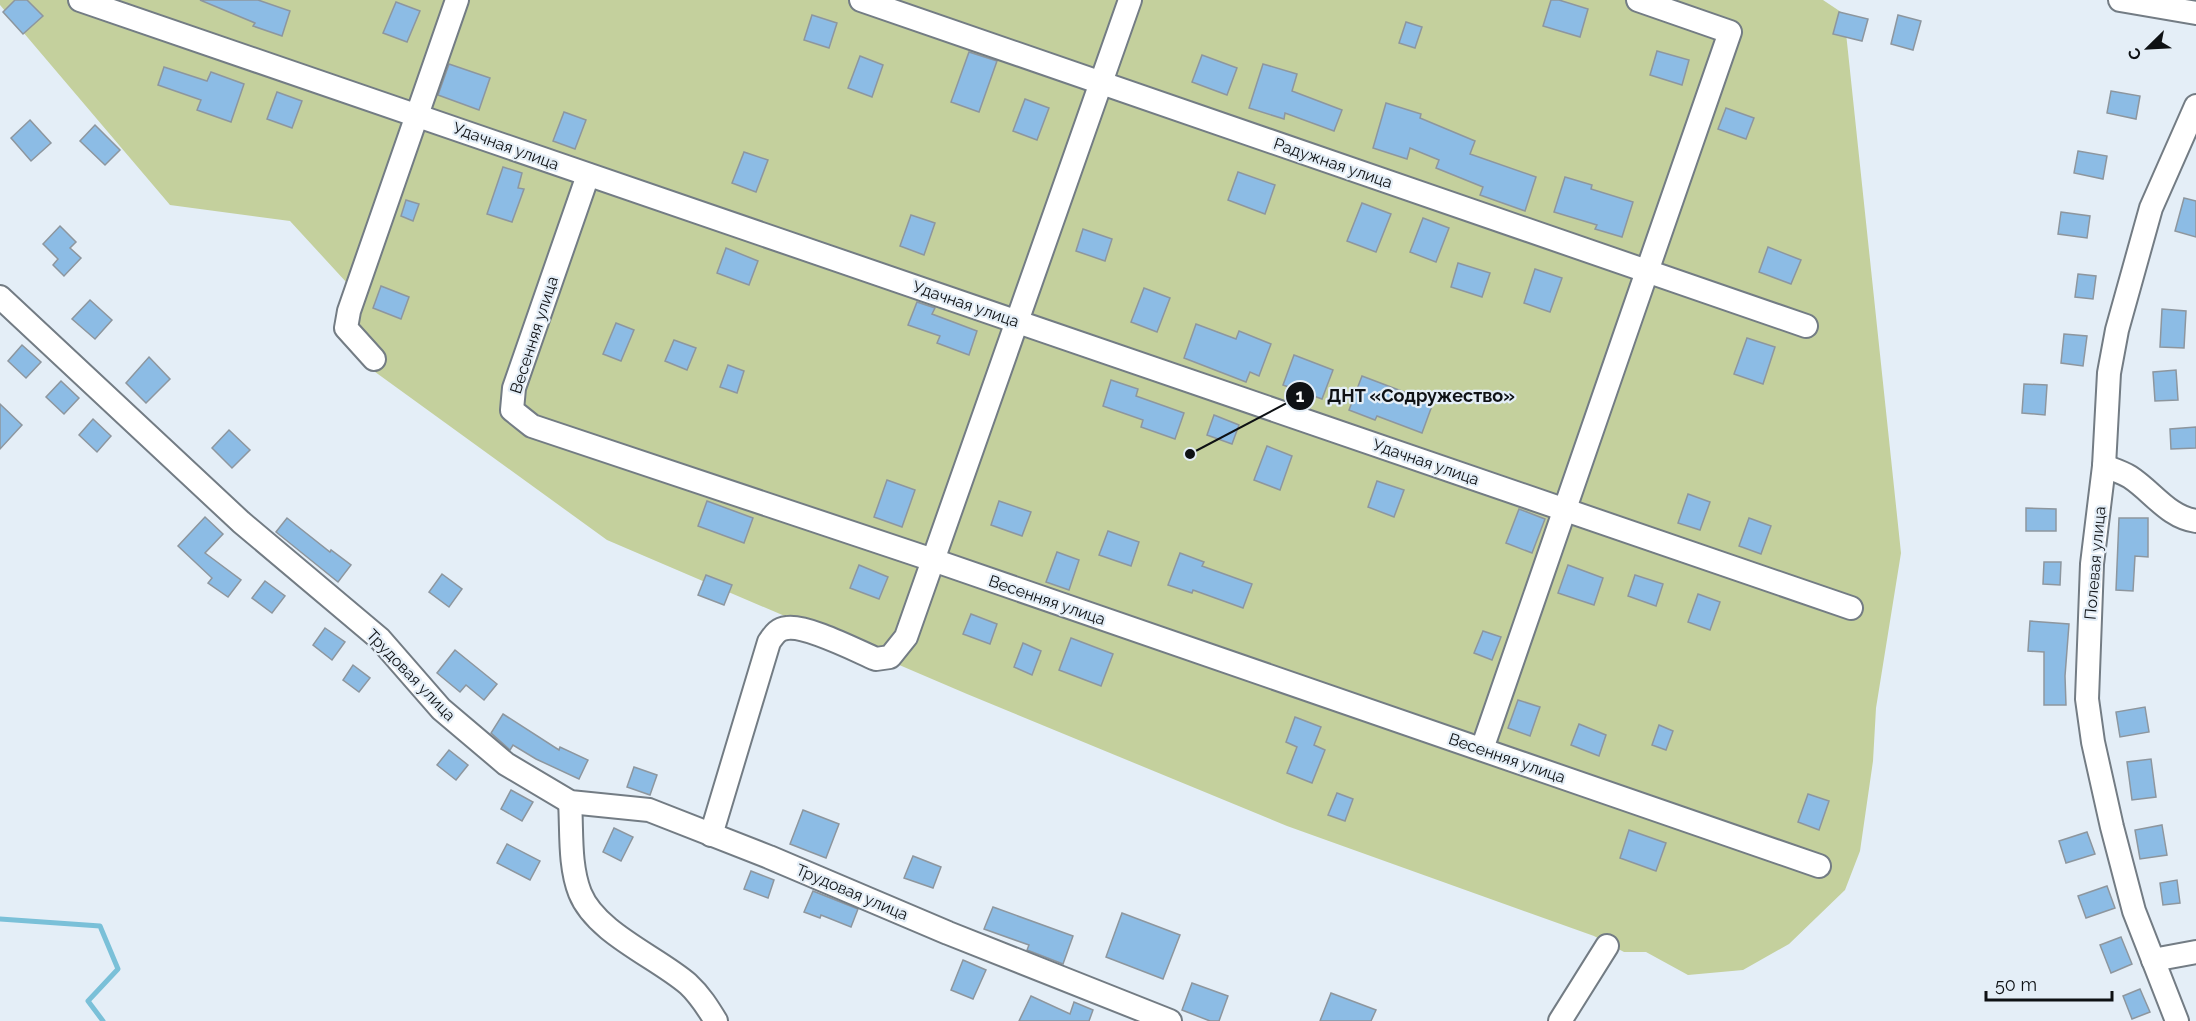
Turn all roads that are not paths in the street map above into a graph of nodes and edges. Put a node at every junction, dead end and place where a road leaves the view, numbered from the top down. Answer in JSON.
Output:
{"nodes":[{"id":1,"x":80,"y":0,"type":"edge"},
{"id":2,"x":457,"y":0,"type":"edge"},
{"id":3,"x":861,"y":0,"type":"edge"},
{"id":4,"x":1130,"y":0,"type":"edge"},
{"id":5,"x":1638,"y":0,"type":"edge"},
{"id":6,"x":2120,"y":0,"type":"edge"},
{"id":7,"x":2196,"y":13,"type":"edge"},
{"id":8,"x":1101,"y":82,"type":"junction"},
{"id":9,"x":2196,"y":106,"type":"edge"},
{"id":10,"x":417,"y":115,"type":"junction"},
{"id":11,"x":588,"y":176,"type":"junction"},
{"id":12,"x":1648,"y":271,"type":"junction"},
{"id":13,"x":0,"y":297,"type":"edge"},
{"id":14,"x":1017,"y":321,"type":"junction"},
{"id":15,"x":1806,"y":326,"type":"dead end"},
{"id":16,"x":374,"y":359,"type":"dead end"},
{"id":17,"x":2104,"y":466,"type":"junction"},
{"id":18,"x":1563,"y":509,"type":"junction"},
{"id":19,"x":2196,"y":521,"type":"edge"},
{"id":20,"x":933,"y":560,"type":"junction"},
{"id":21,"x":1851,"y":608,"type":"dead end"},
{"id":22,"x":1482,"y":749,"type":"junction"},
{"id":23,"x":570,"y":802,"type":"junction"},
{"id":24,"x":711,"y":835,"type":"junction"},
{"id":25,"x":1819,"y":866,"type":"dead end"},
{"id":26,"x":1607,"y":946,"type":"dead end"},
{"id":27,"x":2196,"y":952,"type":"edge"},
{"id":28,"x":2153,"y":960,"type":"junction"},
{"id":29,"x":716,"y":1021,"type":"edge"},
{"id":30,"x":1170,"y":1021,"type":"edge"},
{"id":31,"x":1560,"y":1021,"type":"edge"},
{"id":32,"x":2177,"y":1021,"type":"edge"}],
"edges":[{"from":1,"to":10,"type":"street","name":"Удачная улица"},
{"from":2,"to":10,"type":"street"},
{"from":3,"to":8,"type":"street","name":"Радужная улица"},
{"from":4,"to":8,"type":"street"},
{"from":5,"to":12,"type":"street"},
{"from":6,"to":7,"type":"street"},
{"from":8,"to":12,"type":"street","name":"Радужная улица"},
{"from":8,"to":14,"type":"street"},
{"from":9,"to":17,"type":"street","name":"Полевая улица"},
{"from":10,"to":11,"type":"street","name":"Удачная улица"},
{"from":10,"to":16,"type":"street"},
{"from":11,"to":14,"type":"street","name":"Удачная улица"},
{"from":11,"to":20,"type":"street","name":"Весенняя улица"},
{"from":12,"to":15,"type":"street","name":"Радужная улица"},
{"from":12,"to":18,"type":"street"},
{"from":13,"to":23,"type":"street","name":"Трудовая улица"},
{"from":14,"to":18,"type":"street","name":"Удачная улица"},
{"from":14,"to":20,"type":"street"},
{"from":17,"to":19,"type":"street"},
{"from":17,"to":28,"type":"street","name":"Полевая улица"},
{"from":18,"to":21,"type":"street","name":"Удачная улица"},
{"from":18,"to":22,"type":"street"},
{"from":20,"to":22,"type":"street","name":"Весенняя улица"},
{"from":20,"to":24,"type":"street"},
{"from":22,"to":25,"type":"street","name":"Весенняя улица"},
{"from":23,"to":24,"type":"street","name":"Трудовая улица"},
{"from":23,"to":29,"type":"street"},
{"from":24,"to":30,"type":"street","name":"Трудовая улица"},
{"from":26,"to":31,"type":"street"},
{"from":27,"to":28,"type":"street"},
{"from":28,"to":32,"type":"street","name":"Полевая улица"}]}
